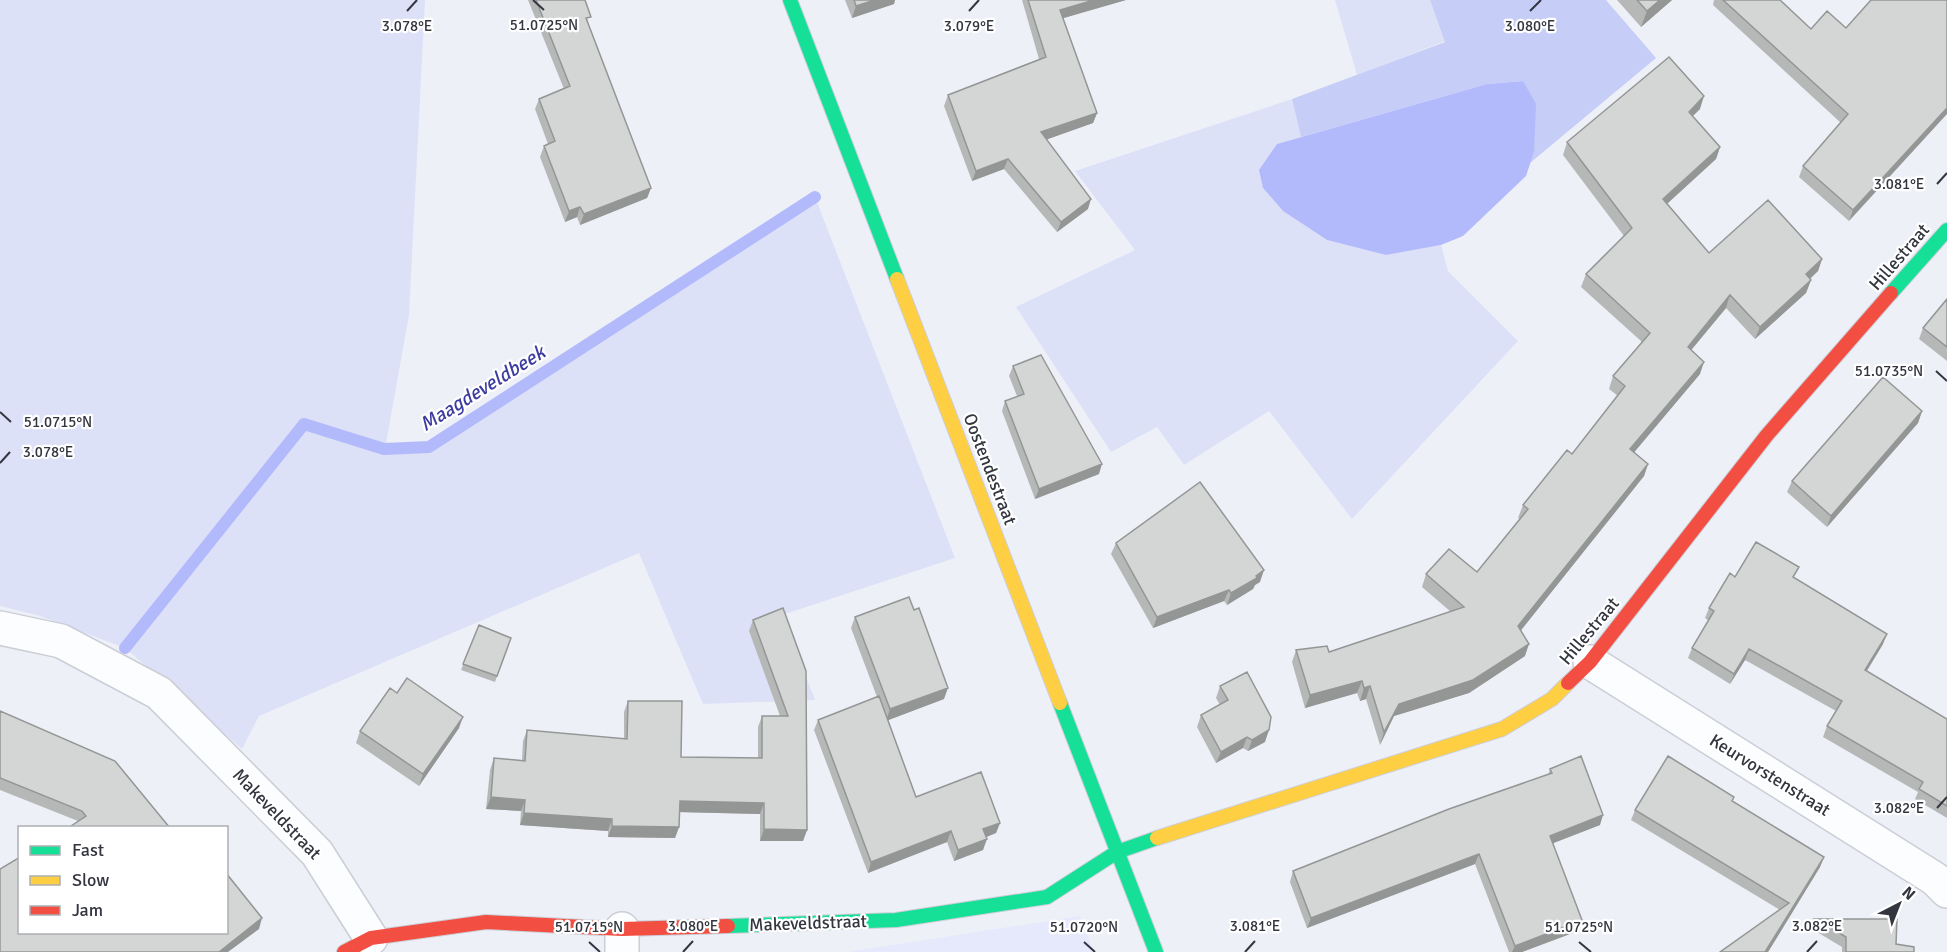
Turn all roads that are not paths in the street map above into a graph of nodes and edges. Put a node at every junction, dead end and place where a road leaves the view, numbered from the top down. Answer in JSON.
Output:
{"nodes":[{"id":1,"x":790,"y":0,"type":"edge"},
{"id":2,"x":1947,"y":230,"type":"edge"},
{"id":3,"x":0,"y":628,"type":"edge"},
{"id":4,"x":1590,"y":662,"type":"junction"},
{"id":5,"x":1118,"y":852,"type":"junction"},
{"id":6,"x":1947,"y":891,"type":"edge"},
{"id":7,"x":622,"y":940,"type":"edge"},
{"id":8,"x":358,"y":945,"type":"edge"},
{"id":9,"x":1155,"y":952,"type":"edge"}],
"edges":[{"from":1,"to":5,"type":"street","name":"Oostendestraat"},
{"from":2,"to":4,"type":"street","name":"Hillestraat"},
{"from":3,"to":8,"type":"street","name":"Makeveldstraat"},
{"from":4,"to":5,"type":"street","name":"Hillestraat"},
{"from":4,"to":6,"type":"street","name":"Keurvorstenstraat"},
{"from":5,"to":7,"type":"street","name":"Makeveldstraat"},
{"from":5,"to":9,"type":"street","name":"Oostendestraat"},
{"from":7,"to":8,"type":"street","name":"Makeveldstraat"}]}
